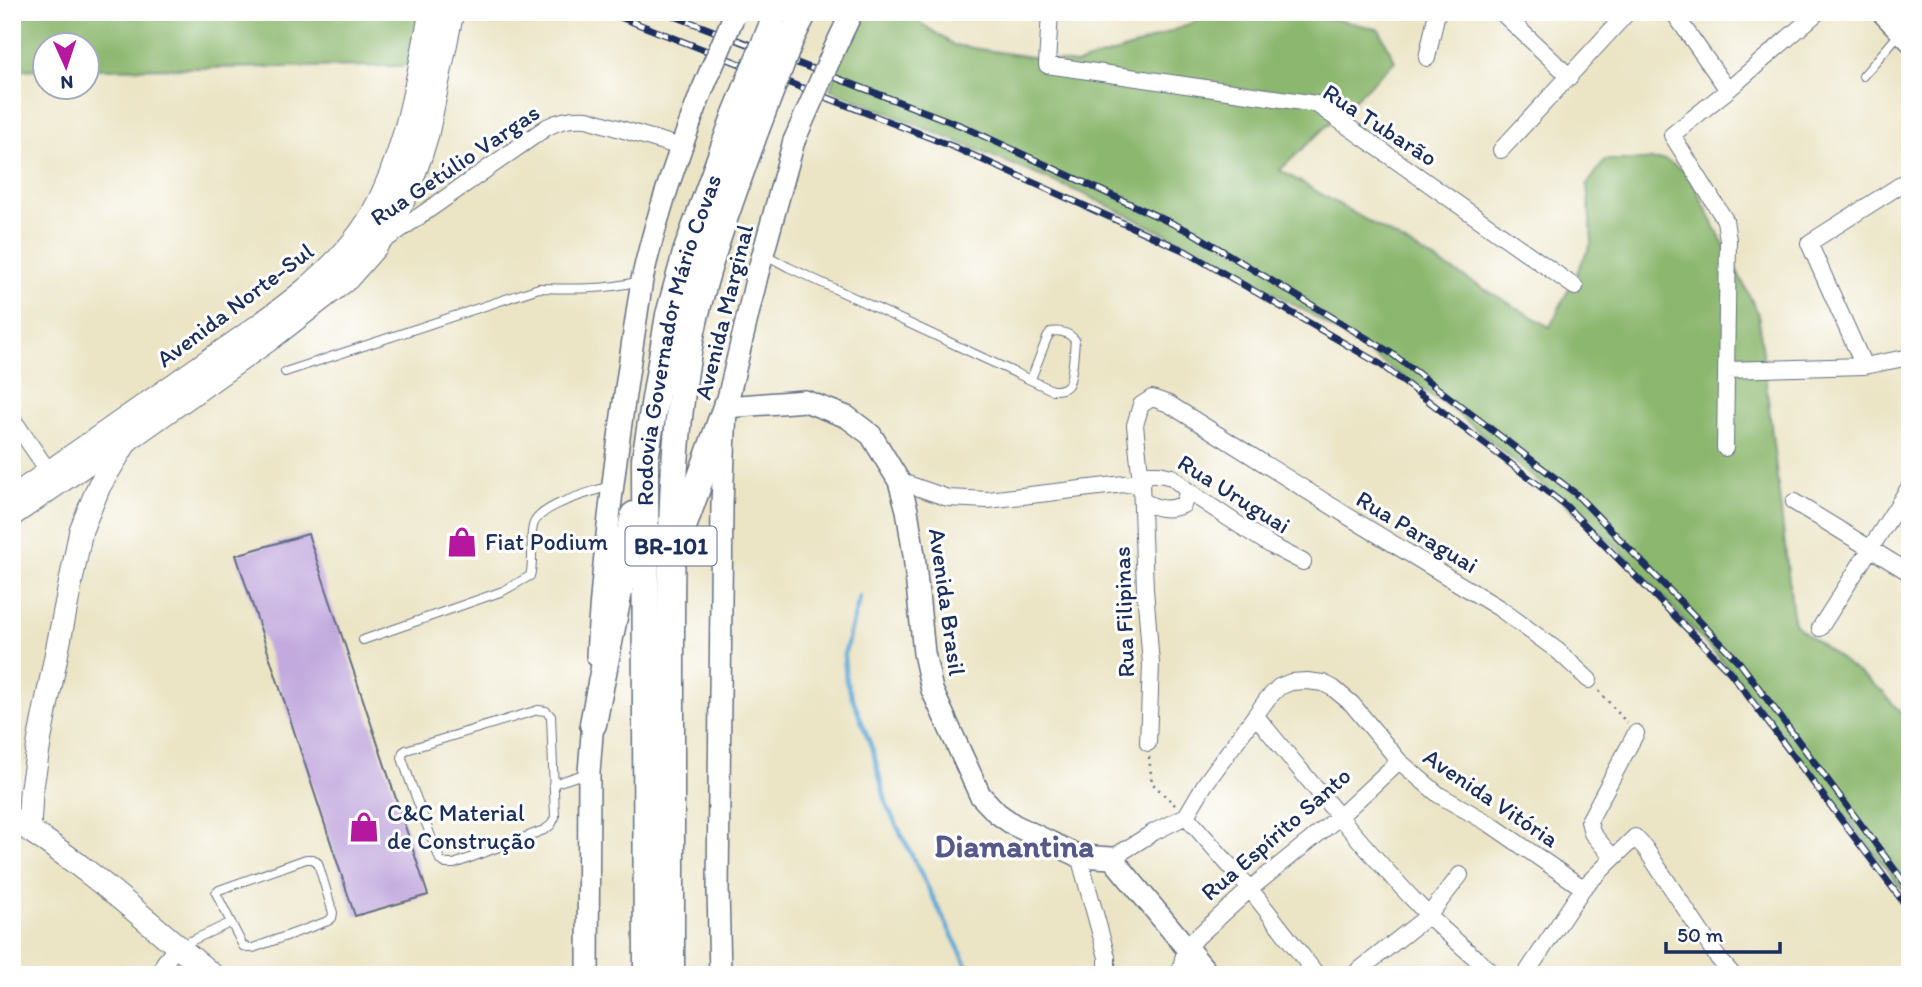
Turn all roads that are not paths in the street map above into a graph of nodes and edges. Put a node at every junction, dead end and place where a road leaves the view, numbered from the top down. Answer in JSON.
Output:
{"nodes":[{"id":1,"x":431,"y":12,"type":"edge"},
{"id":2,"x":452,"y":12,"type":"edge"},
{"id":3,"x":804,"y":12,"type":"edge"},
{"id":4,"x":852,"y":12,"type":"edge"},
{"id":5,"x":1051,"y":12,"type":"edge"},
{"id":6,"x":1437,"y":12,"type":"edge"},
{"id":7,"x":1501,"y":12,"type":"edge"},
{"id":8,"x":1628,"y":12,"type":"edge"},
{"id":9,"x":1673,"y":12,"type":"edge"},
{"id":10,"x":1818,"y":12,"type":"edge"},
{"id":11,"x":1882,"y":12,"type":"edge"},
{"id":12,"x":735,"y":15,"type":"edge"},
{"id":13,"x":780,"y":26,"type":"edge"},
{"id":14,"x":1905,"y":36,"type":"edge"},
{"id":15,"x":1427,"y":58,"type":"dead end"},
{"id":16,"x":1863,"y":76,"type":"dead end"},
{"id":17,"x":1570,"y":77,"type":"junction"},
{"id":18,"x":1728,"y":90,"type":"junction"},
{"id":19,"x":746,"y":122,"type":"junction"},
{"id":20,"x":681,"y":147,"type":"junction"},
{"id":21,"x":1501,"y":150,"type":"dead end"},
{"id":22,"x":1910,"y":178,"type":"edge"},
{"id":23,"x":376,"y":246,"type":"junction"},
{"id":24,"x":764,"y":254,"type":"junction"},
{"id":25,"x":642,"y":280,"type":"junction"},
{"id":26,"x":1575,"y":286,"type":"dead end"},
{"id":27,"x":1910,"y":357,"type":"edge"},
{"id":28,"x":1864,"y":366,"type":"junction"},
{"id":29,"x":1726,"y":370,"type":"junction"},
{"id":30,"x":285,"y":372,"type":"dead end"},
{"id":31,"x":1031,"y":380,"type":"junction"},
{"id":32,"x":1152,"y":398,"type":"joint"},
{"id":33,"x":726,"y":407,"type":"junction"},
{"id":34,"x":12,"y":418,"type":"edge"},
{"id":35,"x":127,"y":440,"type":"junction"},
{"id":36,"x":1725,"y":448,"type":"dead end"},
{"id":37,"x":645,"y":459,"type":"junction"},
{"id":38,"x":49,"y":472,"type":"junction"},
{"id":39,"x":899,"y":481,"type":"junction"},
{"id":40,"x":1141,"y":482,"type":"junction"},
{"id":41,"x":612,"y":485,"type":"junction"},
{"id":42,"x":1910,"y":486,"type":"edge"},
{"id":43,"x":1188,"y":491,"type":"junction"},
{"id":44,"x":12,"y":498,"type":"edge"},
{"id":45,"x":1142,"y":500,"type":"junction"},
{"id":46,"x":1794,"y":502,"type":"dead end"},
{"id":47,"x":12,"y":519,"type":"edge"},
{"id":48,"x":1871,"y":549,"type":"junction"},
{"id":49,"x":671,"y":562,"type":"junction"},
{"id":50,"x":1303,"y":562,"type":"dead end"},
{"id":51,"x":1910,"y":573,"type":"edge"},
{"id":52,"x":1820,"y":628,"type":"dead end"},
{"id":53,"x":363,"y":640,"type":"dead end"},
{"id":54,"x":1589,"y":680,"type":"road end"},
{"id":55,"x":1256,"y":716,"type":"junction"},
{"id":56,"x":593,"y":724,"type":"junction"},
{"id":57,"x":1636,"y":733,"type":"road end"},
{"id":58,"x":1147,"y":743,"type":"road end"},
{"id":59,"x":1399,"y":761,"type":"junction"},
{"id":60,"x":589,"y":772,"type":"junction"},
{"id":61,"x":553,"y":784,"type":"junction"},
{"id":62,"x":1186,"y":816,"type":"junction"},
{"id":63,"x":1339,"y":817,"type":"junction"},
{"id":64,"x":20,"y":824,"type":"edge"},
{"id":65,"x":1079,"y":856,"type":"junction"},
{"id":66,"x":1112,"y":858,"type":"junction"},
{"id":67,"x":1613,"y":858,"type":"junction"},
{"id":68,"x":1460,"y":875,"type":"dead end"},
{"id":69,"x":1583,"y":888,"type":"junction"},
{"id":70,"x":1250,"y":889,"type":"junction"},
{"id":71,"x":1429,"y":915,"type":"junction"},
{"id":72,"x":230,"y":923,"type":"junction"},
{"id":73,"x":177,"y":947,"type":"junction"},
{"id":74,"x":1186,"y":947,"type":"junction"},
{"id":75,"x":159,"y":975,"type":"edge"},
{"id":76,"x":212,"y":975,"type":"edge"},
{"id":77,"x":588,"y":975,"type":"edge"},
{"id":78,"x":647,"y":975,"type":"edge"},
{"id":79,"x":671,"y":975,"type":"edge"},
{"id":80,"x":720,"y":975,"type":"edge"},
{"id":81,"x":1108,"y":975,"type":"edge"},
{"id":82,"x":1179,"y":975,"type":"edge"},
{"id":83,"x":1209,"y":975,"type":"edge"},
{"id":84,"x":1317,"y":975,"type":"edge"},
{"id":85,"x":1353,"y":975,"type":"edge"},
{"id":86,"x":1495,"y":975,"type":"edge"},
{"id":87,"x":1525,"y":975,"type":"edge"},
{"id":88,"x":1733,"y":975,"type":"edge"}],
"edges":[{"from":1,"to":38,"type":"main road","name":"Avenida Norte-Sul"},
{"from":2,"to":23,"type":"main road","name":"Avenida Norte-Sul"},
{"from":3,"to":13,"type":"main road","name":"Rodovia Governador Mário Covas","number":"BR-101"},
{"from":4,"to":24,"type":"street","name":"Avenida Marginal","bridge":true},
{"from":5,"to":26,"type":"street","name":"Rua Tubarão"},
{"from":6,"to":15,"type":"street"},
{"from":7,"to":17,"type":"street"},
{"from":8,"to":17,"type":"street"},
{"from":9,"to":18,"type":"street"},
{"from":10,"to":18,"type":"street"},
{"from":11,"to":14,"type":"street"},
{"from":12,"to":20,"type":"street","bridge":true},
{"from":13,"to":19,"type":"main road","name":"Rodovia Governador Mário Covas","number":"BR-101","bridge":true},
{"from":14,"to":16,"type":"lane"},
{"from":17,"to":21,"type":"street"},
{"from":18,"to":29,"type":"street"},
{"from":19,"to":37,"type":"main road","name":"Rodovia Governador Mário Covas","number":"BR-101"},
{"from":19,"to":49,"type":"main road","name":"Rodovia Governador Mário Covas","number":"BR-101"},
{"from":20,"to":23,"type":"street","name":"Rua Getúlio Vargas"},
{"from":20,"to":25,"type":"street"},
{"from":22,"to":28,"type":"street"},
{"from":23,"to":35,"type":"main road","name":"Avenida Norte-Sul"},
{"from":24,"to":31,"type":"lane"},
{"from":24,"to":33,"type":"street","name":"Avenida Marginal"},
{"from":25,"to":30,"type":"lane"},
{"from":25,"to":41,"type":"street"},
{"from":27,"to":28,"type":"street"},
{"from":28,"to":29,"type":"street"},
{"from":29,"to":36,"type":"street"},
{"from":31,"to":31,"type":"lane"},
{"from":32,"to":40,"type":"street","name":"Rua Filipinas"},
{"from":32,"to":54,"type":"street","name":"Rua Paraguai"},
{"from":33,"to":39,"type":"street","name":"Avenida Brasil"},
{"from":33,"to":49,"type":"main road"},
{"from":33,"to":80,"type":"street","name":"Avenida Marginal"},
{"from":34,"to":38,"type":"street"},
{"from":35,"to":47,"type":"street"},
{"from":35,"to":64,"type":"main road"},
{"from":37,"to":56,"type":"main road"},
{"from":37,"to":78,"type":"main road","name":"Rodovia Governador Mário Covas","number":"BR-101"},
{"from":38,"to":44,"type":"main road","name":"Avenida Norte-Sul"},
{"from":39,"to":40,"type":"street"},
{"from":39,"to":65,"type":"street","name":"Avenida Brasil"},
{"from":40,"to":43,"type":"street","name":"Rua Uruguai"},
{"from":40,"to":45,"type":"street","name":"Rua Filipinas"},
{"from":41,"to":53,"type":"lane"},
{"from":41,"to":56,"type":"street"},
{"from":42,"to":48,"type":"street"},
{"from":43,"to":45,"type":"street"},
{"from":43,"to":50,"type":"street","name":"Rua Uruguai"},
{"from":45,"to":58,"type":"street","name":"Rua Filipinas"},
{"from":46,"to":48,"type":"street"},
{"from":48,"to":51,"type":"street"},
{"from":48,"to":52,"type":"street"},
{"from":49,"to":79,"type":"main road","name":"Rodovia Governador Mário Covas","number":"BR-101"},
{"from":55,"to":59,"type":"street","name":"Avenida Vitória"},
{"from":55,"to":62,"type":"street","name":"Avenida Vitória"},
{"from":55,"to":63,"type":"street"},
{"from":56,"to":60,"type":"street"},
{"from":57,"to":67,"type":"street"},
{"from":59,"to":63,"type":"street","name":"Rua Espírito Santo"},
{"from":59,"to":69,"type":"street","name":"Avenida Vitória"},
{"from":60,"to":61,"type":"lane"},
{"from":60,"to":77,"type":"street"},
{"from":61,"to":61,"type":"lane"},
{"from":62,"to":66,"type":"street"},
{"from":62,"to":70,"type":"street"},
{"from":63,"to":70,"type":"street","name":"Rua Espírito Santo"},
{"from":63,"to":71,"type":"street"},
{"from":64,"to":73,"type":"main road"},
{"from":65,"to":66,"type":"street","name":"Avenida Brasil"},
{"from":65,"to":81,"type":"street"},
{"from":66,"to":74,"type":"street"},
{"from":67,"to":69,"type":"street"},
{"from":67,"to":88,"type":"street"},
{"from":68,"to":71,"type":"street"},
{"from":69,"to":87,"type":"street"},
{"from":70,"to":74,"type":"street","name":"Rua Espírito Santo"},
{"from":70,"to":84,"type":"street"},
{"from":71,"to":85,"type":"street"},
{"from":71,"to":86,"type":"street"},
{"from":72,"to":72,"type":"lane"},
{"from":72,"to":73,"type":"lane"},
{"from":73,"to":75,"type":"street"},
{"from":73,"to":76,"type":"main road"},
{"from":74,"to":82,"type":"street"},
{"from":74,"to":83,"type":"street"}]}
